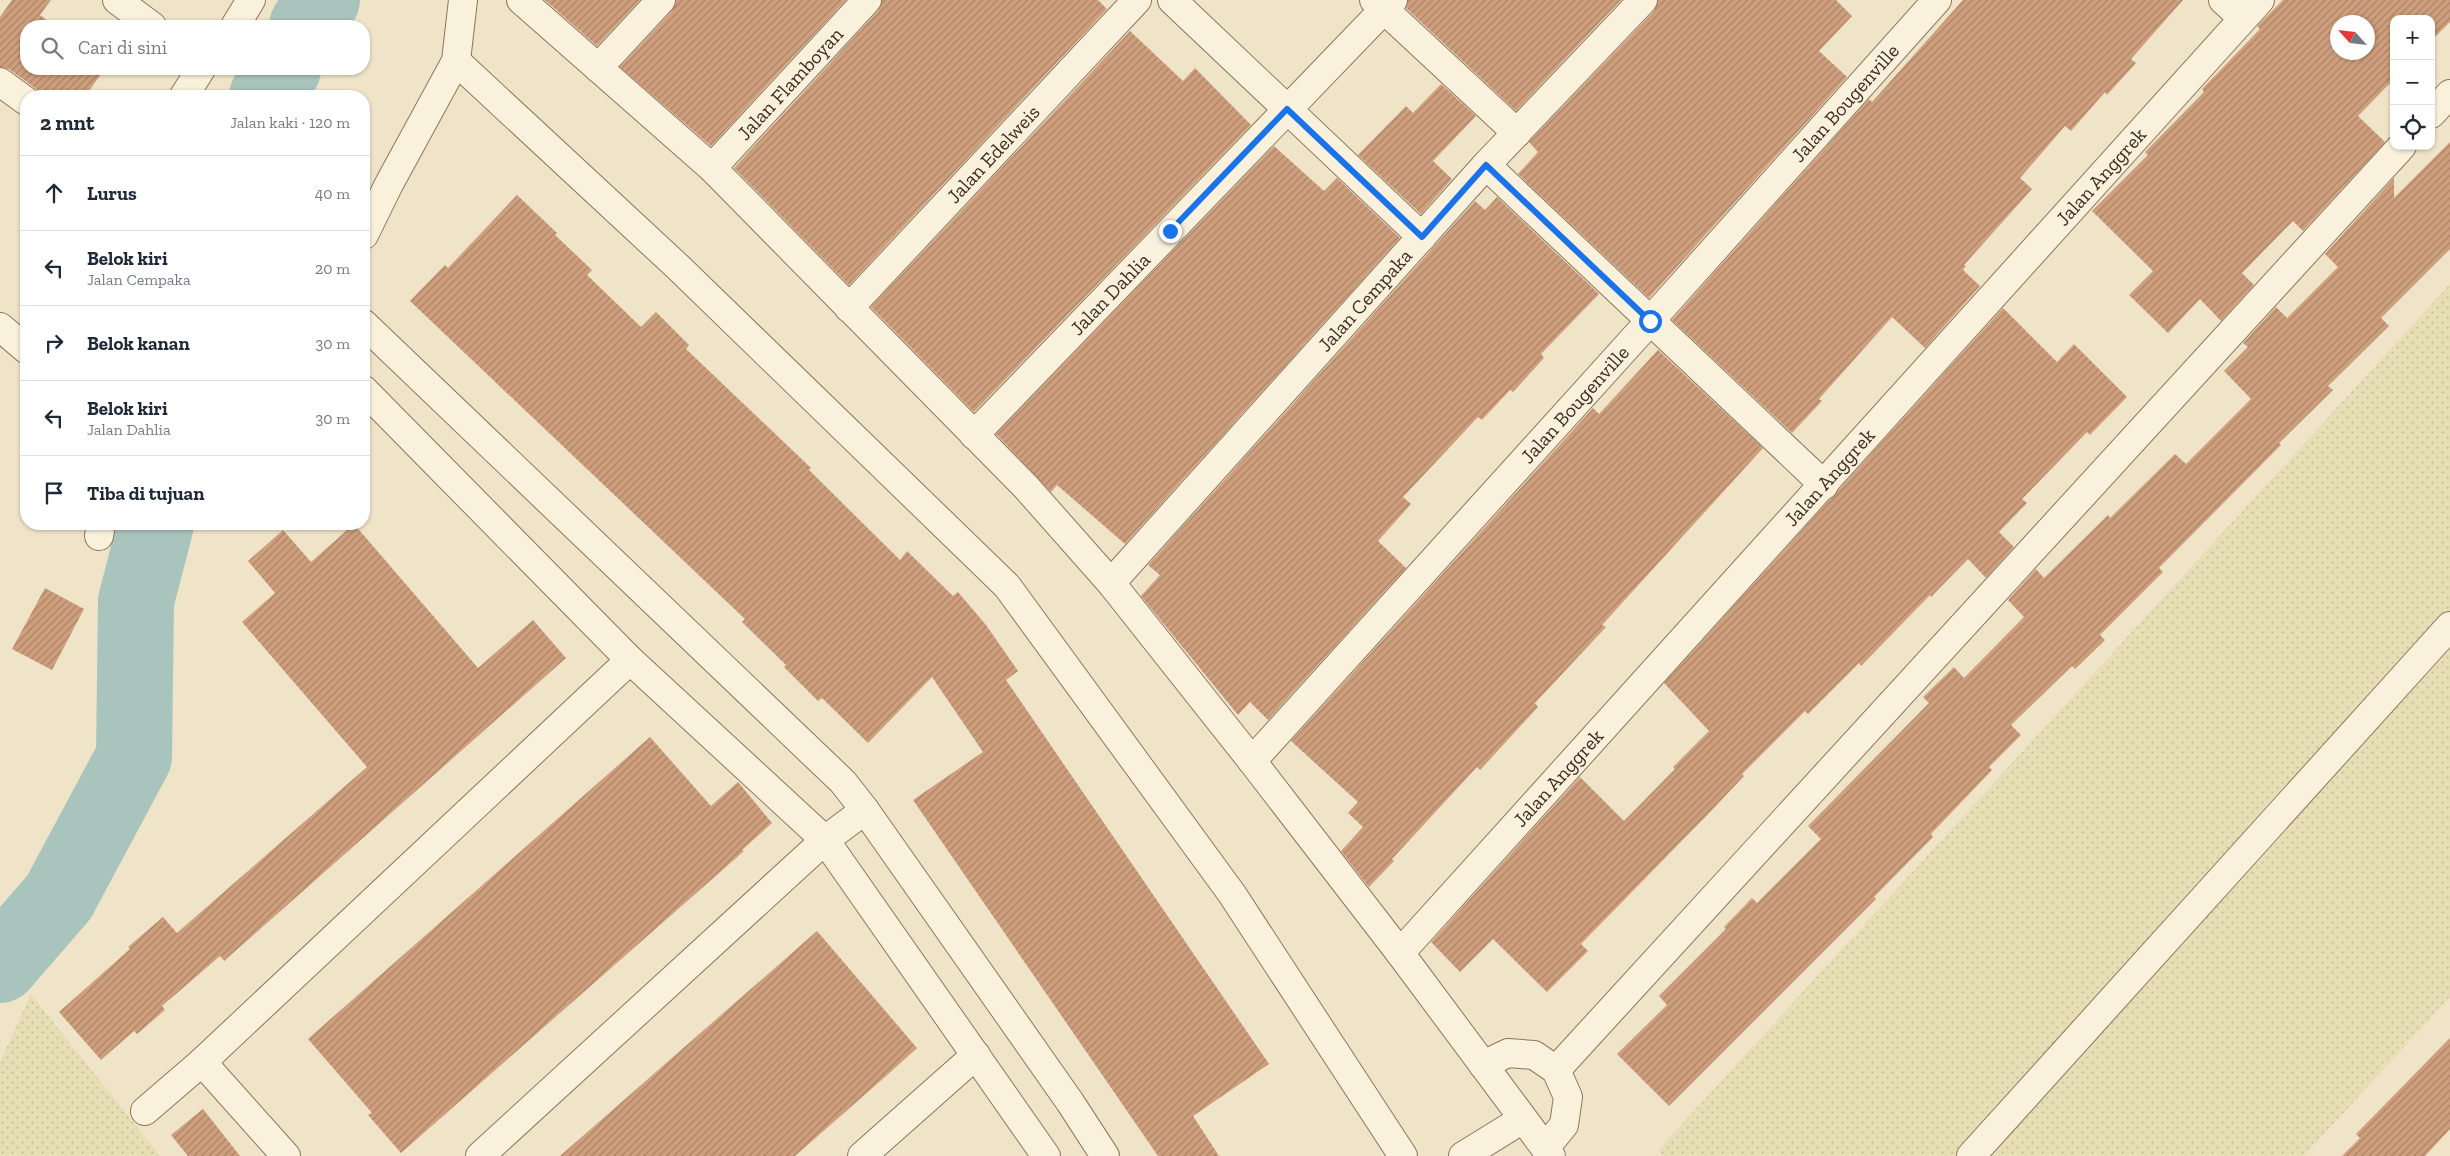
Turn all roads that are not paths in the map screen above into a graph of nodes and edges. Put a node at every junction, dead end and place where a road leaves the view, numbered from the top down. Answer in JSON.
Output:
{"nodes":[{"id":1,"x":117,"y":0,"type":"edge"},
{"id":2,"x":251,"y":0,"type":"edge"},
{"id":3,"x":463,"y":0,"type":"edge"},
{"id":4,"x":521,"y":0,"type":"edge"},
{"id":5,"x":661,"y":0,"type":"edge"},
{"id":6,"x":867,"y":0,"type":"edge"},
{"id":7,"x":1137,"y":0,"type":"edge"},
{"id":8,"x":1172,"y":0,"type":"edge"},
{"id":9,"x":1643,"y":0,"type":"edge"},
{"id":10,"x":1937,"y":0,"type":"edge"},
{"id":11,"x":2223,"y":0,"type":"edge"},
{"id":12,"x":1384,"y":3,"type":"edge"},
{"id":13,"x":2252,"y":9,"type":"edge"},
{"id":14,"x":144,"y":20,"type":"edge"},
{"id":15,"x":239,"y":20,"type":"edge"},
{"id":16,"x":456,"y":61,"type":"junction"},
{"id":17,"x":598,"y":68,"type":"junction"},
{"id":18,"x":197,"y":75,"type":"edge"},
{"id":19,"x":0,"y":82,"type":"edge"},
{"id":20,"x":188,"y":90,"type":"edge"},
{"id":21,"x":2450,"y":94,"type":"edge"},
{"id":22,"x":20,"y":97,"type":"edge"},
{"id":23,"x":1287,"y":109,"type":"junction"},
{"id":24,"x":2435,"y":110,"type":"edge"},
{"id":25,"x":1517,"y":132,"type":"junction"},
{"id":26,"x":2398,"y":150,"type":"edge"},
{"id":27,"x":1486,"y":165,"type":"junction"},
{"id":28,"x":712,"y":168,"type":"junction"},
{"id":29,"x":370,"y":223,"type":"edge"},
{"id":30,"x":1422,"y":237,"type":"junction"},
{"id":31,"x":850,"y":308,"type":"junction"},
{"id":32,"x":1650,"y":321,"type":"junction"},
{"id":33,"x":0,"y":327,"type":"edge"},
{"id":34,"x":370,"y":330,"type":"edge"},
{"id":35,"x":20,"y":344,"type":"edge"},
{"id":36,"x":370,"y":396,"type":"edge"},
{"id":37,"x":974,"y":435,"type":"junction"},
{"id":38,"x":1824,"y":484,"type":"junction"},
{"id":39,"x":1111,"y":584,"type":"junction"},
{"id":40,"x":2450,"y":626,"type":"edge"},
{"id":41,"x":630,"y":660,"type":"junction"},
{"id":42,"x":1252,"y":761,"type":"junction"},
{"id":43,"x":866,"y":810,"type":"junction"},
{"id":44,"x":825,"y":840,"type":"junction"},
{"id":45,"x":1400,"y":952,"type":"junction"},
{"id":46,"x":976,"y":1056,"type":"junction"},
{"id":47,"x":202,"y":1062,"type":"junction"},
{"id":48,"x":1484,"y":1065,"type":"junction"},
{"id":49,"x":1556,"y":1070,"type":"junction"},
{"id":50,"x":145,"y":1111,"type":"dead end"},
{"id":51,"x":1518,"y":1123,"type":"junction"},
{"id":52,"x":1548,"y":1152,"type":"edge"},
{"id":53,"x":286,"y":1156,"type":"edge"},
{"id":54,"x":480,"y":1156,"type":"edge"},
{"id":55,"x":862,"y":1156,"type":"edge"},
{"id":56,"x":1046,"y":1156,"type":"edge"},
{"id":57,"x":1105,"y":1156,"type":"edge"},
{"id":58,"x":1403,"y":1156,"type":"edge"},
{"id":59,"x":1463,"y":1156,"type":"edge"},
{"id":60,"x":1971,"y":1156,"type":"edge"}],
"edges":[{"from":1,"to":14,"type":"street"},
{"from":2,"to":15,"type":"street"},
{"from":3,"to":16,"type":"street"},
{"from":4,"to":17,"type":"street"},
{"from":5,"to":17,"type":"street"},
{"from":6,"to":28,"type":"street","name":"Jalan Flamboyan"},
{"from":7,"to":31,"type":"street","name":"Jalan Edelweis"},
{"from":8,"to":23,"type":"street"},
{"from":9,"to":25,"type":"street","name":"Jalan Cempaka"},
{"from":10,"to":32,"type":"street","name":"Jalan Bougenville"},
{"from":11,"to":13,"type":"street"},
{"from":12,"to":23,"type":"street","name":"Jalan Dahlia"},
{"from":12,"to":25,"type":"street"},
{"from":13,"to":38,"type":"street","name":"Jalan Anggrek"},
{"from":16,"to":29,"type":"street"},
{"from":16,"to":58,"type":"street"},
{"from":17,"to":28,"type":"street"},
{"from":18,"to":20,"type":"street"},
{"from":19,"to":22,"type":"street"},
{"from":21,"to":24,"type":"street"},
{"from":23,"to":30,"type":"street"},
{"from":23,"to":37,"type":"street","name":"Jalan Dahlia"},
{"from":25,"to":27,"type":"street","name":"Jalan Cempaka"},
{"from":26,"to":49,"type":"street"},
{"from":27,"to":30,"type":"street","name":"Jalan Cempaka"},
{"from":27,"to":32,"type":"street"},
{"from":28,"to":31,"type":"street"},
{"from":30,"to":39,"type":"street","name":"Jalan Cempaka"},
{"from":31,"to":37,"type":"street"},
{"from":32,"to":38,"type":"street"},
{"from":32,"to":42,"type":"street","name":"Jalan Bougenville"},
{"from":33,"to":35,"type":"street"},
{"from":34,"to":43,"type":"street"},
{"from":36,"to":41,"type":"street"},
{"from":37,"to":39,"type":"street"},
{"from":38,"to":45,"type":"street","name":"Jalan Anggrek"},
{"from":39,"to":42,"type":"street"},
{"from":40,"to":60,"type":"street"},
{"from":41,"to":44,"type":"street"},
{"from":41,"to":47,"type":"street"},
{"from":42,"to":45,"type":"street"},
{"from":43,"to":44,"type":"street"},
{"from":43,"to":57,"type":"street"},
{"from":44,"to":46,"type":"street"},
{"from":44,"to":54,"type":"street"},
{"from":45,"to":48,"type":"street"},
{"from":46,"to":55,"type":"street"},
{"from":46,"to":56,"type":"street"},
{"from":47,"to":50,"type":"street"},
{"from":47,"to":53,"type":"street"},
{"from":48,"to":49,"type":"street"},
{"from":48,"to":51,"type":"street"},
{"from":49,"to":52,"type":"street"},
{"from":51,"to":52,"type":"street"},
{"from":51,"to":59,"type":"street"}]}
